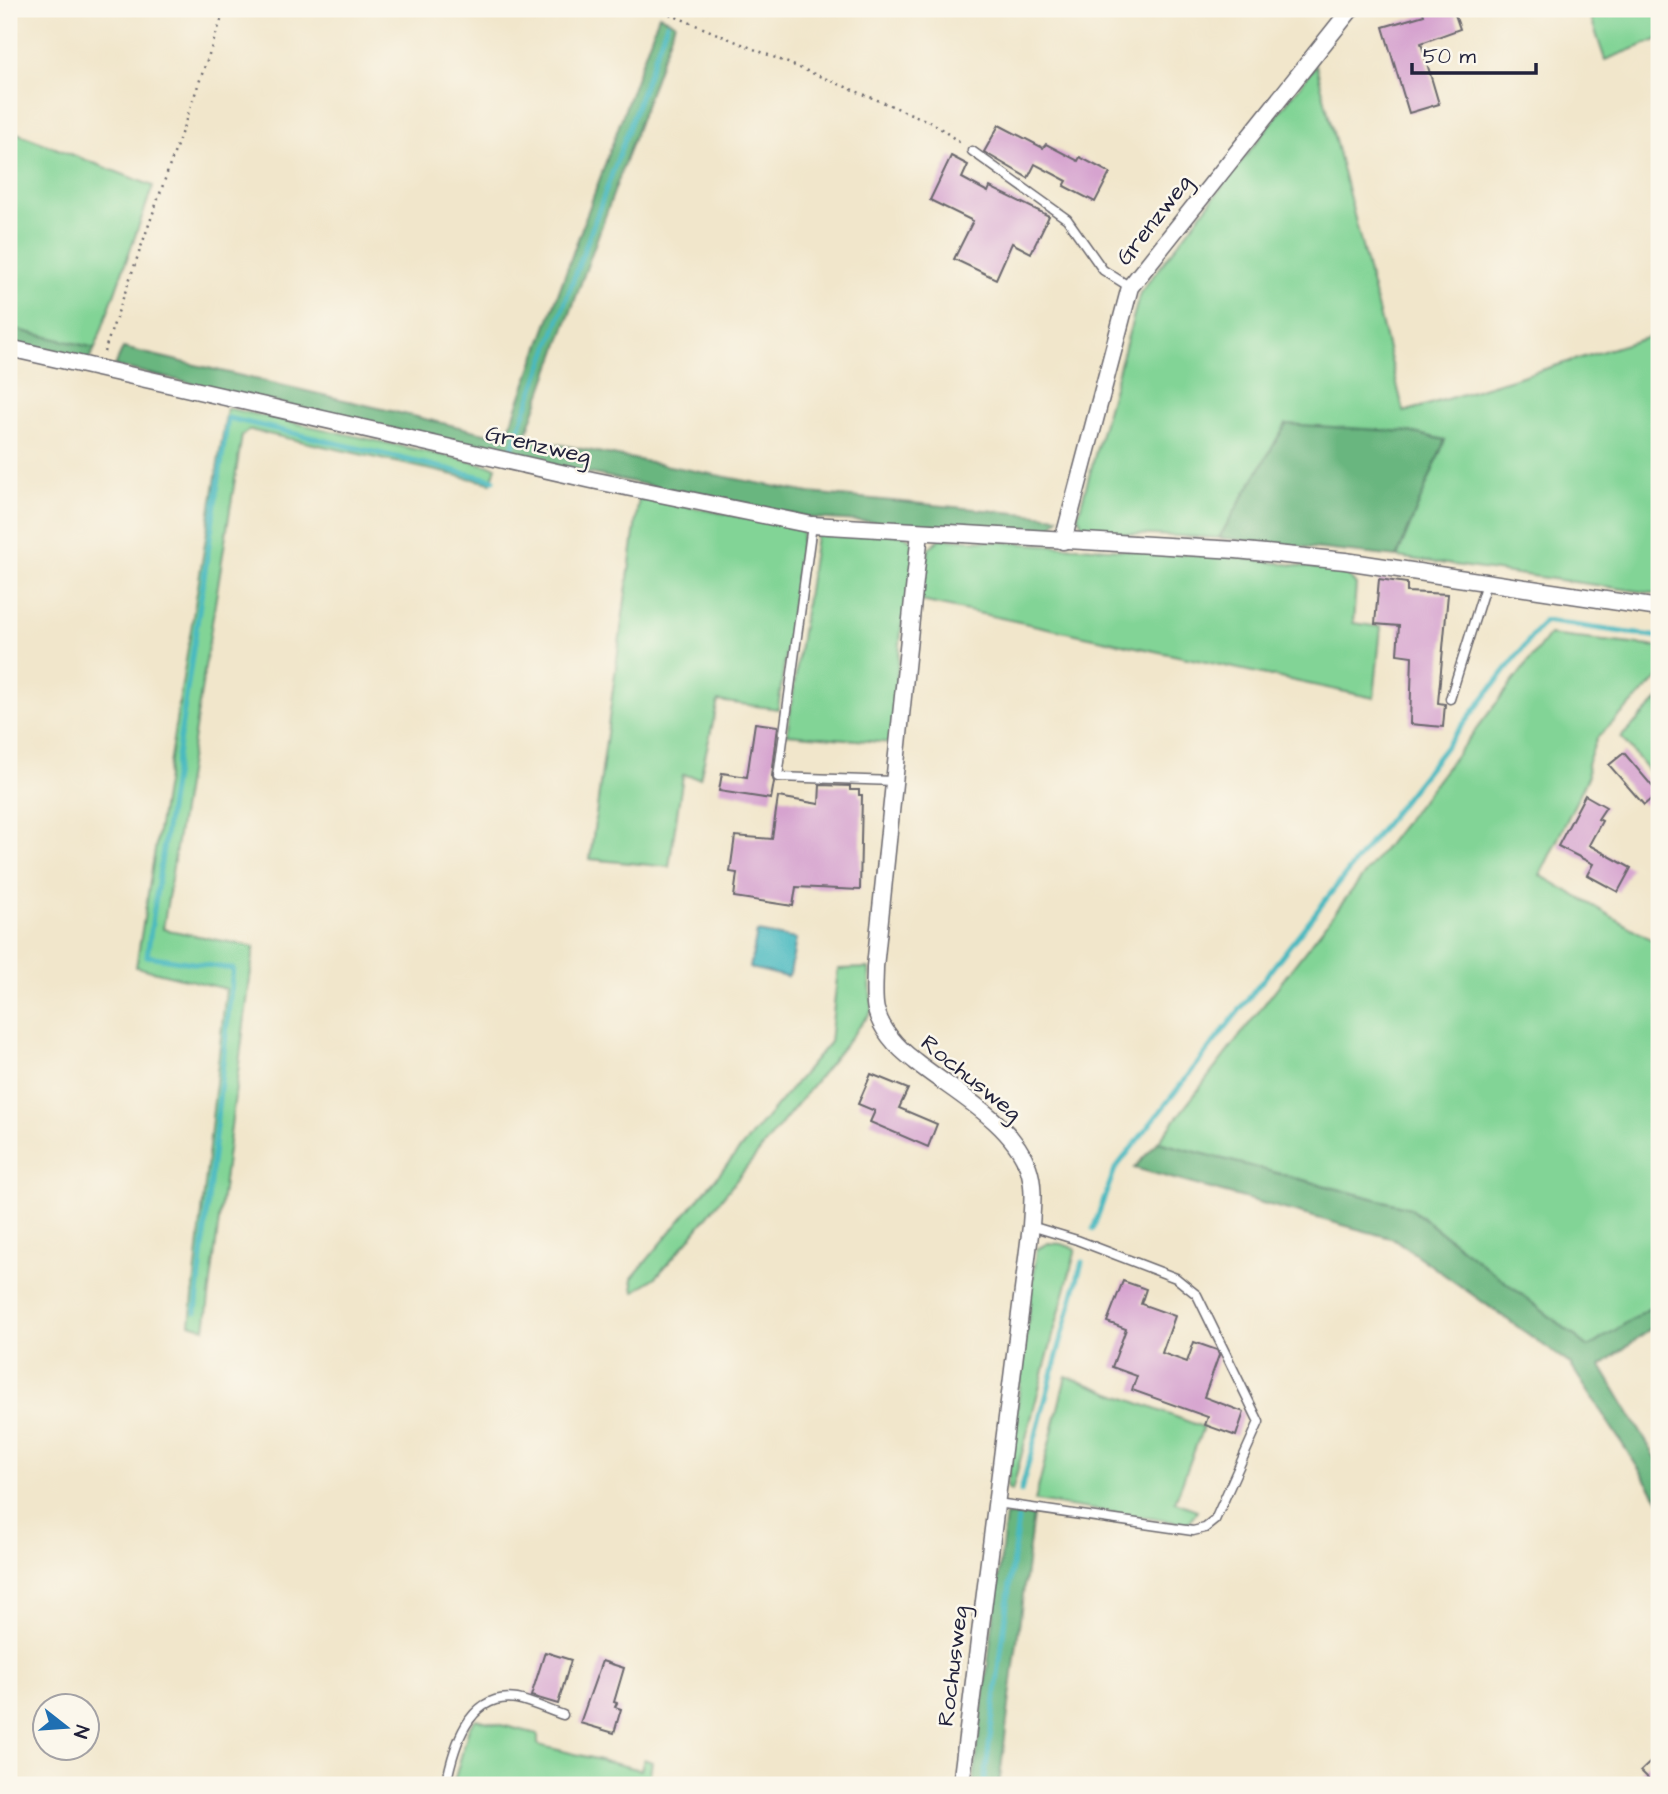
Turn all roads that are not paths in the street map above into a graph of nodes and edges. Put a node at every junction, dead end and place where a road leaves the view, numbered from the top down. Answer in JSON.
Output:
{"nodes":[{"id":1,"x":1351,"y":9,"type":"edge"},
{"id":2,"x":972,"y":151,"type":"road end"},
{"id":3,"x":1130,"y":287,"type":"junction"},
{"id":4,"x":9,"y":348,"type":"edge"},
{"id":5,"x":812,"y":525,"type":"junction"},
{"id":6,"x":920,"y":532,"type":"junction"},
{"id":7,"x":1063,"y":541,"type":"junction"},
{"id":8,"x":1486,"y":583,"type":"junction"},
{"id":9,"x":1659,"y":608,"type":"edge"},
{"id":10,"x":1450,"y":699,"type":"dead end"},
{"id":11,"x":894,"y":781,"type":"junction"},
{"id":12,"x":1031,"y":1226,"type":"junction"},
{"id":13,"x":997,"y":1503,"type":"junction"},
{"id":14,"x":563,"y":1715,"type":"dead end"},
{"id":15,"x":446,"y":1785,"type":"edge"},
{"id":16,"x":961,"y":1785,"type":"edge"}],
"edges":[{"from":1,"to":3,"type":"street","name":"Grenzweg"},
{"from":2,"to":3,"type":"lane"},
{"from":3,"to":7,"type":"street","name":"Grenzweg"},
{"from":4,"to":5,"type":"street","name":"Grenzweg"},
{"from":5,"to":6,"type":"street","name":"Grenzweg"},
{"from":5,"to":11,"type":"lane"},
{"from":6,"to":7,"type":"street","name":"Grenzweg"},
{"from":6,"to":11,"type":"street","name":"Rochusweg"},
{"from":7,"to":8,"type":"street","name":"Grenzweg"},
{"from":8,"to":9,"type":"street","name":"Grenzweg"},
{"from":8,"to":10,"type":"lane"},
{"from":11,"to":12,"type":"street","name":"Rochusweg"},
{"from":12,"to":13,"type":"street","name":"Rochusweg"},
{"from":12,"to":13,"type":"lane"},
{"from":13,"to":16,"type":"street","name":"Rochusweg"},
{"from":14,"to":15,"type":"lane"}]}
